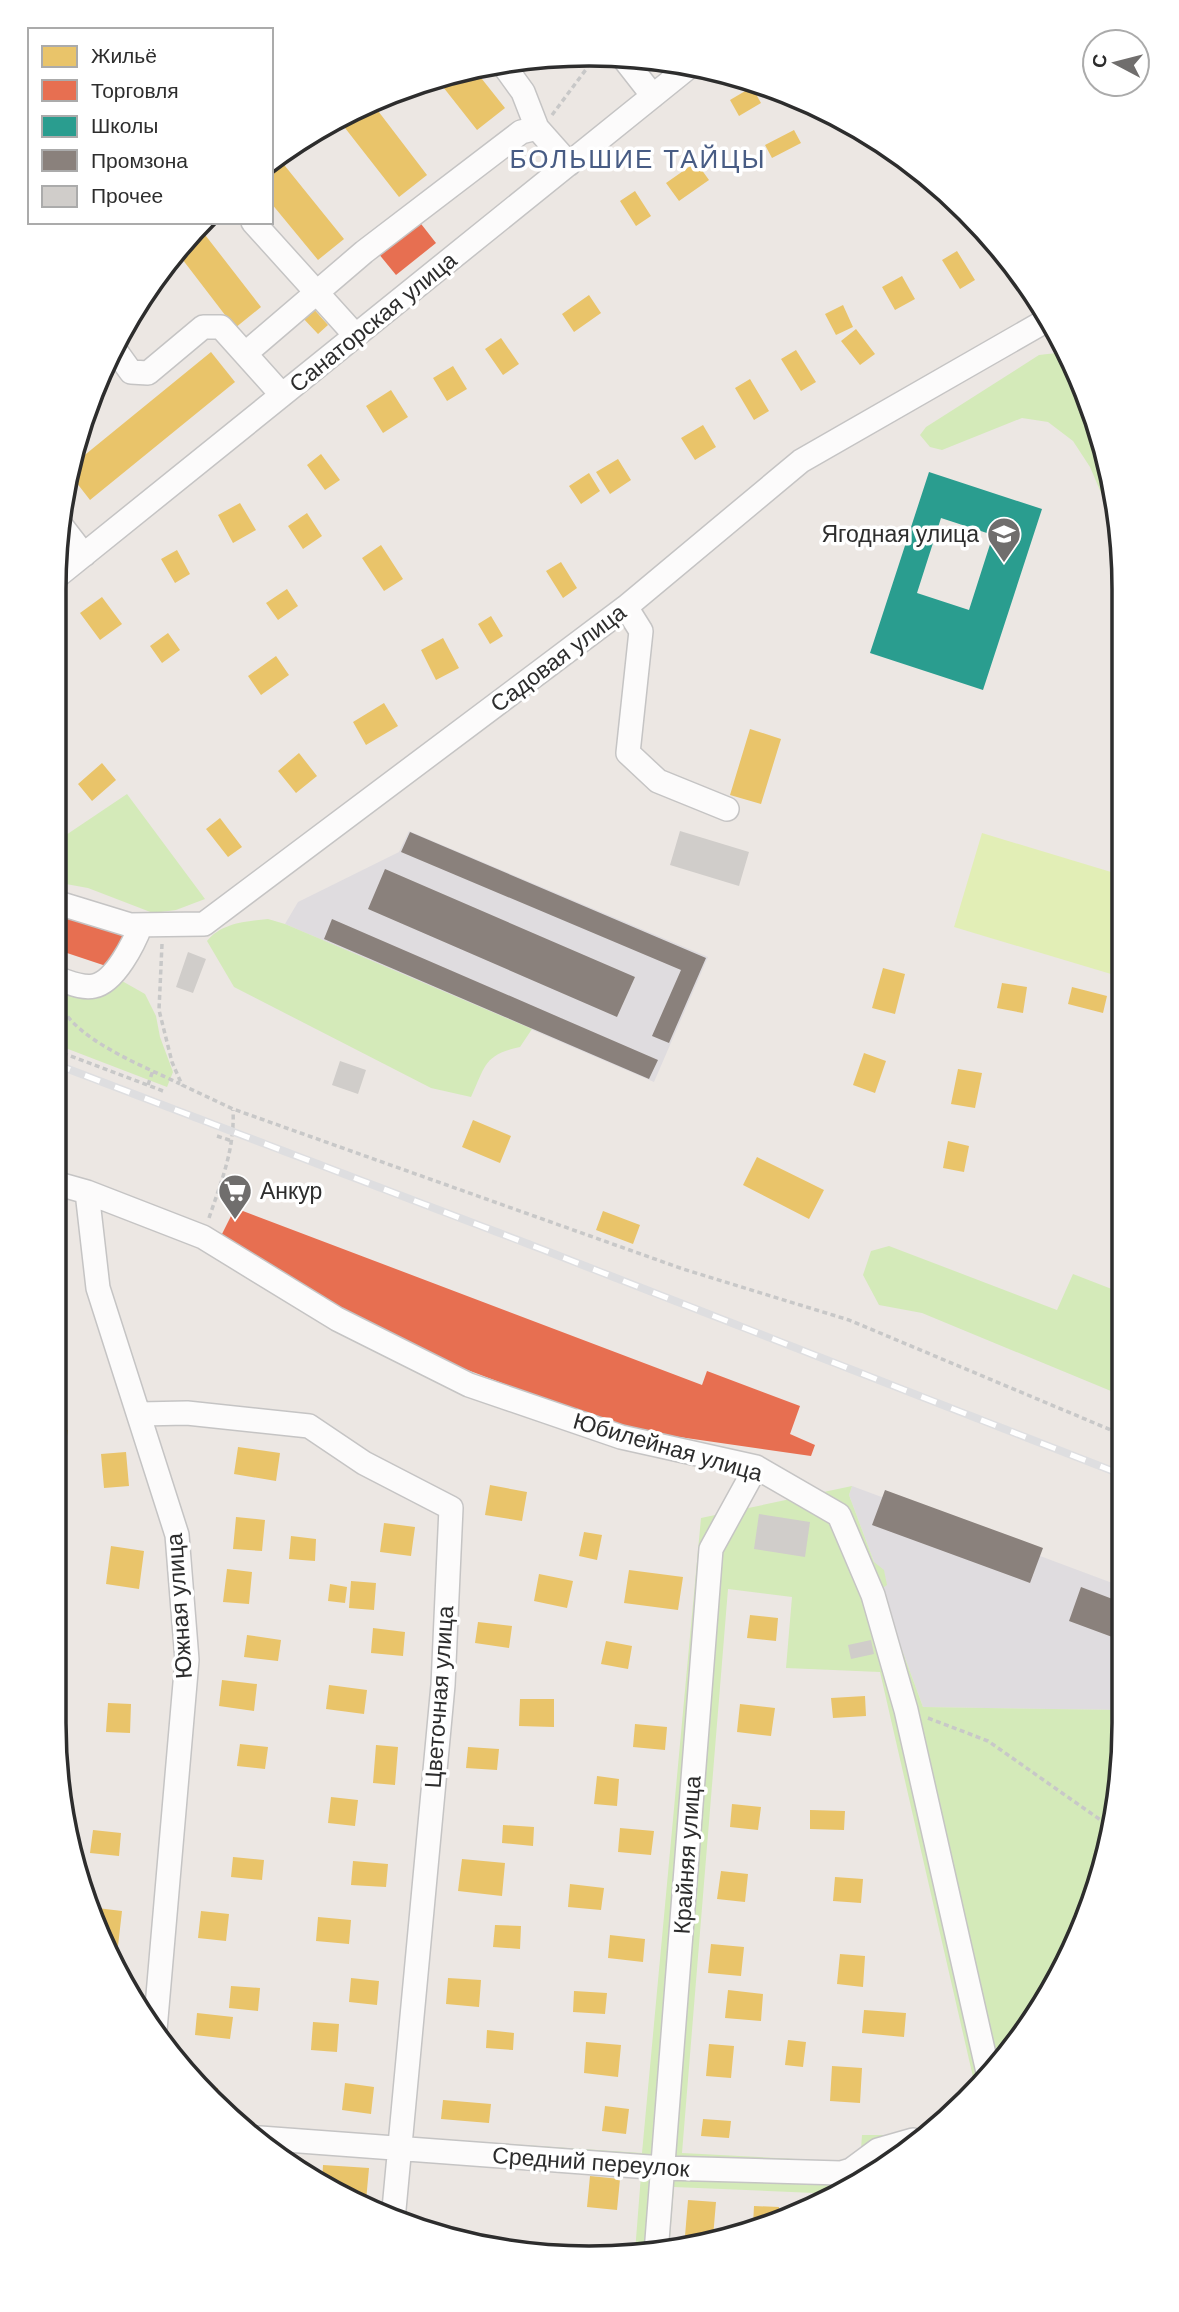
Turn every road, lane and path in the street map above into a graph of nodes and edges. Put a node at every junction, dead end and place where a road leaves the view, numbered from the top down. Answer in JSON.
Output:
{"nodes":[{"id":1,"x":588,"y":66,"type":"edge"},
{"id":2,"x":632,"y":69,"type":"edge"},
{"id":3,"x":509,"y":73,"type":"edge"},
{"id":4,"x":679,"y":75,"type":"edge"},
{"id":5,"x":653,"y":96,"type":"junction"},
{"id":6,"x":539,"y":130,"type":"junction"},
{"id":7,"x":569,"y":164,"type":"junction"},
{"id":8,"x":255,"y":224,"type":"edge"},
{"id":9,"x":317,"y":293,"type":"junction"},
{"id":10,"x":1040,"y":324,"type":"edge"},
{"id":11,"x":356,"y":336,"type":"junction"},
{"id":12,"x":246,"y":353,"type":"junction"},
{"id":13,"x":120,"y":357,"type":"edge"},
{"id":14,"x":282,"y":395,"type":"junction"},
{"id":15,"x":70,"y":536,"type":"edge"},
{"id":16,"x":84,"y":555,"type":"junction"},
{"id":17,"x":67,"y":568,"type":"edge"},
{"id":18,"x":626,"y":607,"type":"junction"},
{"id":19,"x":727,"y":809,"type":"dead end"},
{"id":20,"x":66,"y":905,"type":"edge"},
{"id":21,"x":152,"y":925,"type":"junction"},
{"id":22,"x":66,"y":986,"type":"edge"},
{"id":23,"x":66,"y":1015,"type":"edge"},
{"id":24,"x":66,"y":1054,"type":"edge"},
{"id":25,"x":153,"y":1070,"type":"junction"},
{"id":26,"x":148,"y":1085,"type":"junction"},
{"id":27,"x":182,"y":1085,"type":"junction"},
{"id":28,"x":163,"y":1091,"type":"dead end"},
{"id":29,"x":233,"y":1109,"type":"junction"},
{"id":30,"x":217,"y":1136,"type":"dead end"},
{"id":31,"x":233,"y":1141,"type":"junction"},
{"id":32,"x":66,"y":1185,"type":"edge"},
{"id":33,"x":87,"y":1192,"type":"junction"},
{"id":34,"x":203,"y":1237,"type":"junction"},
{"id":35,"x":140,"y":1414,"type":"junction"},
{"id":36,"x":1112,"y":1430,"type":"edge"},
{"id":37,"x":756,"y":1467,"type":"junction"},
{"id":38,"x":906,"y":1710,"type":"junction"},
{"id":39,"x":1103,"y":1821,"type":"edge"},
{"id":40,"x":156,"y":2015,"type":"edge"},
{"id":41,"x":986,"y":2063,"type":"edge"},
{"id":42,"x":274,"y":2139,"type":"edge"},
{"id":43,"x":898,"y":2144,"type":"edge"},
{"id":44,"x":398,"y":2149,"type":"junction"},
{"id":45,"x":663,"y":2168,"type":"junction"},
{"id":46,"x":394,"y":2208,"type":"edge"},
{"id":47,"x":657,"y":2241,"type":"edge"}],
"edges":[{"from":1,"to":6,"type":"path"},
{"from":2,"to":5,"type":"street"},
{"from":3,"to":6,"type":"street"},
{"from":4,"to":5,"type":"street","name":"Санаторская улица"},
{"from":5,"to":7,"type":"street","name":"Санаторская улица"},
{"from":6,"to":7,"type":"street"},
{"from":6,"to":9,"type":"street"},
{"from":7,"to":11,"type":"street","name":"Санаторская улица"},
{"from":8,"to":9,"type":"street"},
{"from":9,"to":11,"type":"street"},
{"from":9,"to":12,"type":"street"},
{"from":10,"to":18,"type":"street","name":"Садовая улица"},
{"from":11,"to":14,"type":"street","name":"Санаторская улица"},
{"from":12,"to":13,"type":"street"},
{"from":12,"to":14,"type":"street"},
{"from":14,"to":16,"type":"street","name":"Санаторская улица"},
{"from":15,"to":16,"type":"street"},
{"from":16,"to":17,"type":"street","name":"Санаторская улица"},
{"from":18,"to":19,"type":"street"},
{"from":18,"to":21,"type":"street","name":"Садовая улица"},
{"from":20,"to":21,"type":"street","name":"Садовая улица"},
{"from":21,"to":22,"type":"street"},
{"from":21,"to":27,"type":"path"},
{"from":23,"to":25,"type":"path"},
{"from":24,"to":26,"type":"path"},
{"from":25,"to":26,"type":"path"},
{"from":25,"to":27,"type":"path"},
{"from":26,"to":28,"type":"path"},
{"from":27,"to":29,"type":"path"},
{"from":29,"to":31,"type":"path"},
{"from":29,"to":36,"type":"path"},
{"from":30,"to":31,"type":"path"},
{"from":31,"to":34,"type":"path"},
{"from":32,"to":33,"type":"street","name":"Юбилейная улица"},
{"from":33,"to":34,"type":"street","name":"Юбилейная улица"},
{"from":33,"to":35,"type":"street","name":"Южная улица"},
{"from":34,"to":37,"type":"street","name":"Юбилейная улица"},
{"from":35,"to":40,"type":"street","name":"Южная улица"},
{"from":35,"to":44,"type":"street","name":"Цветочная улица"},
{"from":37,"to":38,"type":"street","name":"Юбилейная улица"},
{"from":37,"to":45,"type":"street","name":"Крайняя улица"},
{"from":38,"to":39,"type":"path"},
{"from":38,"to":41,"type":"street","name":"Юбилейная улица"},
{"from":42,"to":44,"type":"street","name":"Средний переулок"},
{"from":43,"to":45,"type":"street","name":"Средний переулок"},
{"from":44,"to":45,"type":"street","name":"Средний переулок"},
{"from":44,"to":46,"type":"street","name":"Цветочная улица"},
{"from":45,"to":47,"type":"street","name":"Крайняя улица"}]}
